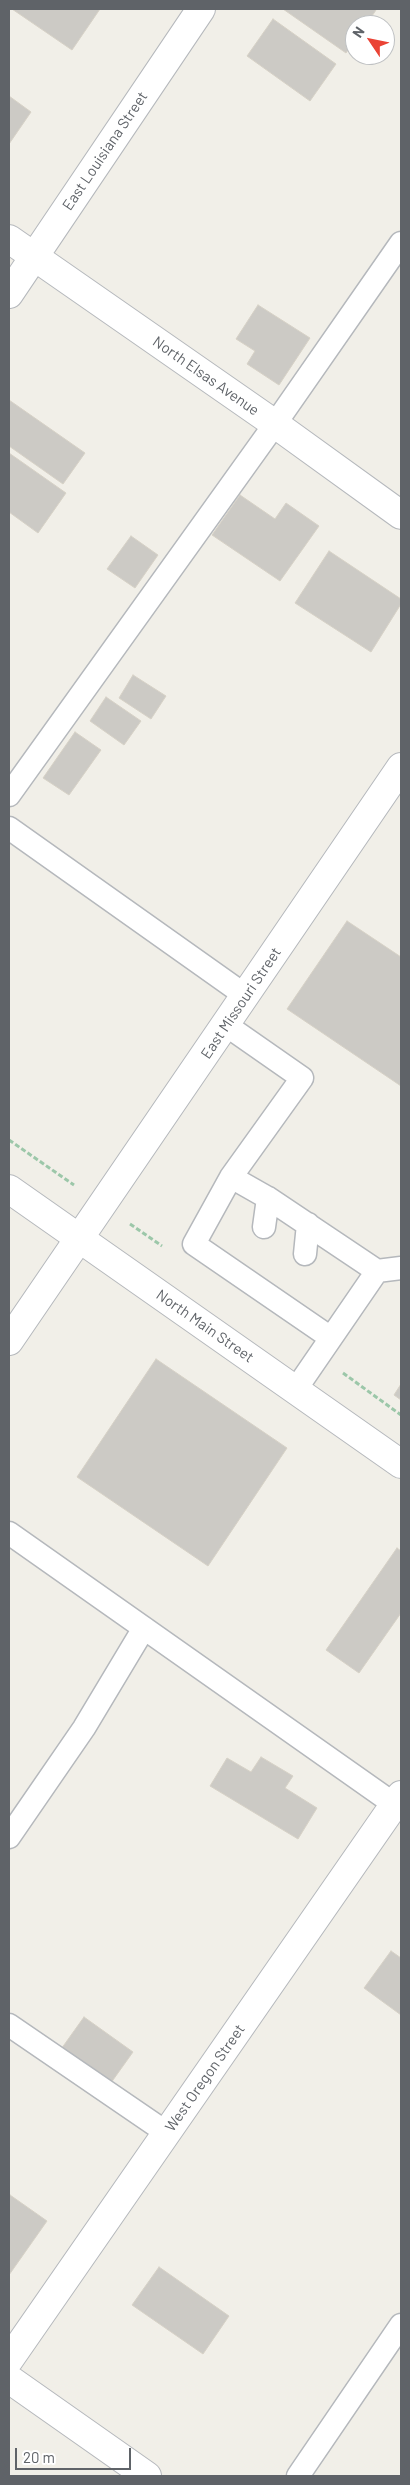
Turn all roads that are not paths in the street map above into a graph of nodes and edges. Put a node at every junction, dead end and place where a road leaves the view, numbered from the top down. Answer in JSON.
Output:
{"nodes":[{"id":1,"x":201,"y":9,"type":"edge"},
{"id":2,"x":9,"y":239,"type":"edge"},
{"id":3,"x":401,"y":243,"type":"edge"},
{"id":4,"x":34,"y":257,"type":"junction"},
{"id":5,"x":9,"y":294,"type":"edge"},
{"id":6,"x":275,"y":424,"type":"junction"},
{"id":7,"x":401,"y":515,"type":"edge"},
{"id":8,"x":401,"y":767,"type":"edge"},
{"id":9,"x":9,"y":795,"type":"edge"},
{"id":10,"x":9,"y":828,"type":"edge"},
{"id":11,"x":246,"y":996,"type":"junction"},
{"id":12,"x":226,"y":1025,"type":"junction"},
{"id":13,"x":231,"y":1177,"type":"junction"},
{"id":14,"x":9,"y":1189,"type":"edge"},
{"id":15,"x":268,"y":1198,"type":"junction"},
{"id":16,"x":308,"y":1224,"type":"junction"},
{"id":17,"x":264,"y":1227,"type":"dead end"},
{"id":18,"x":80,"y":1239,"type":"junction"},
{"id":19,"x":305,"y":1254,"type":"dead end"},
{"id":20,"x":401,"y":1268,"type":"edge"},
{"id":21,"x":377,"y":1271,"type":"junction"},
{"id":22,"x":331,"y":1338,"type":"junction"},
{"id":23,"x":9,"y":1342,"type":"edge"},
{"id":24,"x":296,"y":1389,"type":"junction"},
{"id":25,"x":401,"y":1464,"type":"edge"},
{"id":26,"x":9,"y":1533,"type":"edge"},
{"id":27,"x":144,"y":1628,"type":"junction"},
{"id":28,"x":399,"y":1803,"type":"edge"},
{"id":29,"x":9,"y":1837,"type":"edge"},
{"id":30,"x":9,"y":2025,"type":"edge"},
{"id":31,"x":167,"y":2132,"type":"junction"},
{"id":32,"x":401,"y":2325,"type":"edge"},
{"id":33,"x":9,"y":2360,"type":"edge"},
{"id":34,"x":9,"y":2379,"type":"edge"},
{"id":35,"x":146,"y":2476,"type":"edge"},
{"id":36,"x":298,"y":2476,"type":"edge"}],
"edges":[{"from":1,"to":4,"type":"street","name":"East Louisiana Street"},
{"from":2,"to":4,"type":"street","name":"North Elsas Avenue"},
{"from":3,"to":6,"type":"lane"},
{"from":4,"to":5,"type":"street","name":"East Louisiana Street"},
{"from":4,"to":6,"type":"street","name":"North Elsas Avenue"},
{"from":6,"to":7,"type":"street","name":"North Elsas Avenue"},
{"from":6,"to":9,"type":"lane"},
{"from":8,"to":11,"type":"street","name":"East Missouri Street"},
{"from":10,"to":11,"type":"lane"},
{"from":11,"to":12,"type":"street","name":"East Missouri Street"},
{"from":12,"to":13,"type":"lane"},
{"from":12,"to":18,"type":"street","name":"East Missouri Street"},
{"from":13,"to":15,"type":"lane"},
{"from":13,"to":22,"type":"lane"},
{"from":14,"to":18,"type":"street","name":"North Main Street"},
{"from":15,"to":16,"type":"lane"},
{"from":15,"to":17,"type":"lane"},
{"from":16,"to":19,"type":"lane"},
{"from":16,"to":21,"type":"lane"},
{"from":18,"to":23,"type":"street","name":"East Missouri Street"},
{"from":18,"to":24,"type":"street","name":"North Main Street"},
{"from":20,"to":21,"type":"lane"},
{"from":21,"to":22,"type":"lane"},
{"from":22,"to":24,"type":"lane"},
{"from":24,"to":25,"type":"street","name":"North Main Street"},
{"from":26,"to":27,"type":"lane"},
{"from":27,"to":28,"type":"lane"},
{"from":27,"to":29,"type":"lane"},
{"from":28,"to":31,"type":"street","name":"West Oregon Street"},
{"from":30,"to":31,"type":"lane"},
{"from":31,"to":33,"type":"street","name":"West Oregon Street"},
{"from":32,"to":36,"type":"lane"},
{"from":34,"to":35,"type":"street"}]}
